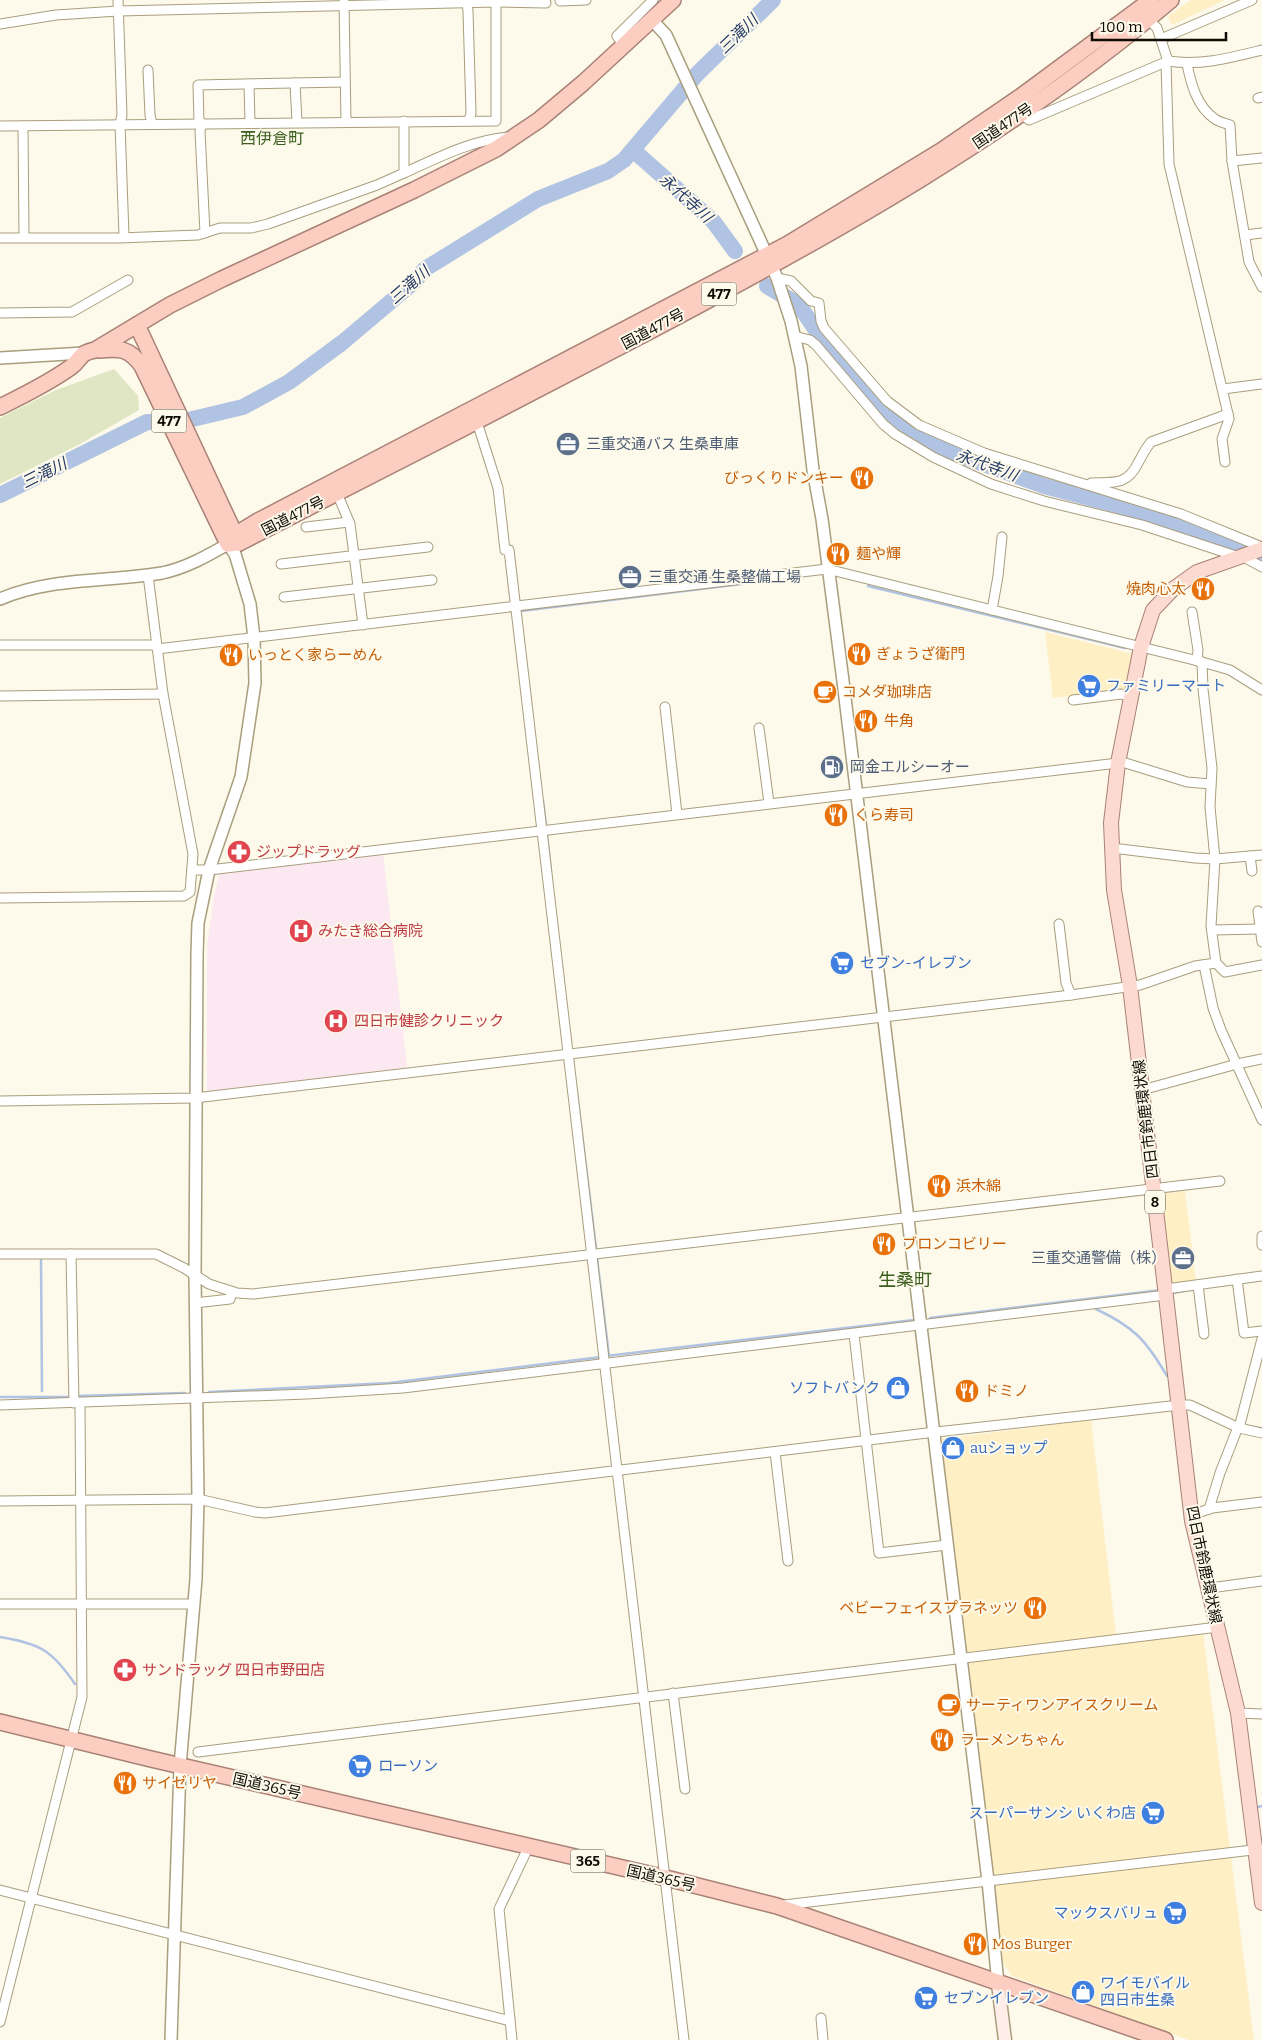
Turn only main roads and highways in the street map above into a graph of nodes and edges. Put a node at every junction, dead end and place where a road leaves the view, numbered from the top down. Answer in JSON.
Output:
{"nodes":[{"id":1,"x":673,"y":0,"type":"edge"},
{"id":2,"x":1171,"y":0,"type":"edge"},
{"id":3,"x":1146,"y":6,"type":"edge"},
{"id":4,"x":773,"y":271,"type":"junction"},
{"id":5,"x":139,"y":330,"type":"junction"},
{"id":6,"x":96,"y":351,"type":"junction"},
{"id":7,"x":0,"y":408,"type":"edge"},
{"id":8,"x":477,"y":422,"type":"junction"},
{"id":9,"x":380,"y":458,"type":"junction"},
{"id":10,"x":218,"y":508,"type":"junction"},
{"id":11,"x":235,"y":544,"type":"junction"},
{"id":12,"x":1252,"y":552,"type":"edge"},
{"id":13,"x":0,"y":1722,"type":"edge"},
{"id":14,"x":1259,"y":1849,"type":"edge"},
{"id":15,"x":1260,"y":1867,"type":"edge"},
{"id":16,"x":1262,"y":1903,"type":"edge"},
{"id":17,"x":998,"y":1984,"type":"junction"},
{"id":18,"x":1005,"y":2040,"type":"edge"},
{"id":19,"x":1165,"y":2040,"type":"edge"}],
"edges":[{"from":1,"to":5,"type":"highway"},
{"from":2,"to":3,"type":"highway","name":"国道477号","number":"477"},
{"from":3,"to":4,"type":"highway","name":"国道477号","number":"477"},
{"from":3,"to":4,"type":"highway","name":"国道477号","number":"477"},
{"from":4,"to":8,"type":"highway","name":"国道477号","number":"477"},
{"from":4,"to":9,"type":"highway","name":"国道477号","number":"477"},
{"from":5,"to":6,"type":"highway"},
{"from":5,"to":10,"type":"highway","number":"477"},
{"from":6,"to":7,"type":"highway"},
{"from":6,"to":10,"type":"highway","number":"477"},
{"from":8,"to":9,"type":"highway"},
{"from":8,"to":11,"type":"highway","name":"国道477号","number":"477"},
{"from":9,"to":11,"type":"highway","name":"国道477号","number":"477"},
{"from":10,"to":11,"type":"highway","number":"477"},
{"from":12,"to":14,"type":"main road","name":"四日市鈴鹿環状線","number":"8"},
{"from":13,"to":17,"type":"highway","name":"国道365号","number":"365"},
{"from":14,"to":15,"type":"main road","name":"四日市鈴鹿環状線","number":"8"},
{"from":15,"to":16,"type":"main road","name":"四日市鈴鹿環状線","number":"8"},
{"from":17,"to":18,"type":"main road"},
{"from":17,"to":19,"type":"highway","name":"国道365号","number":"365"}]}
